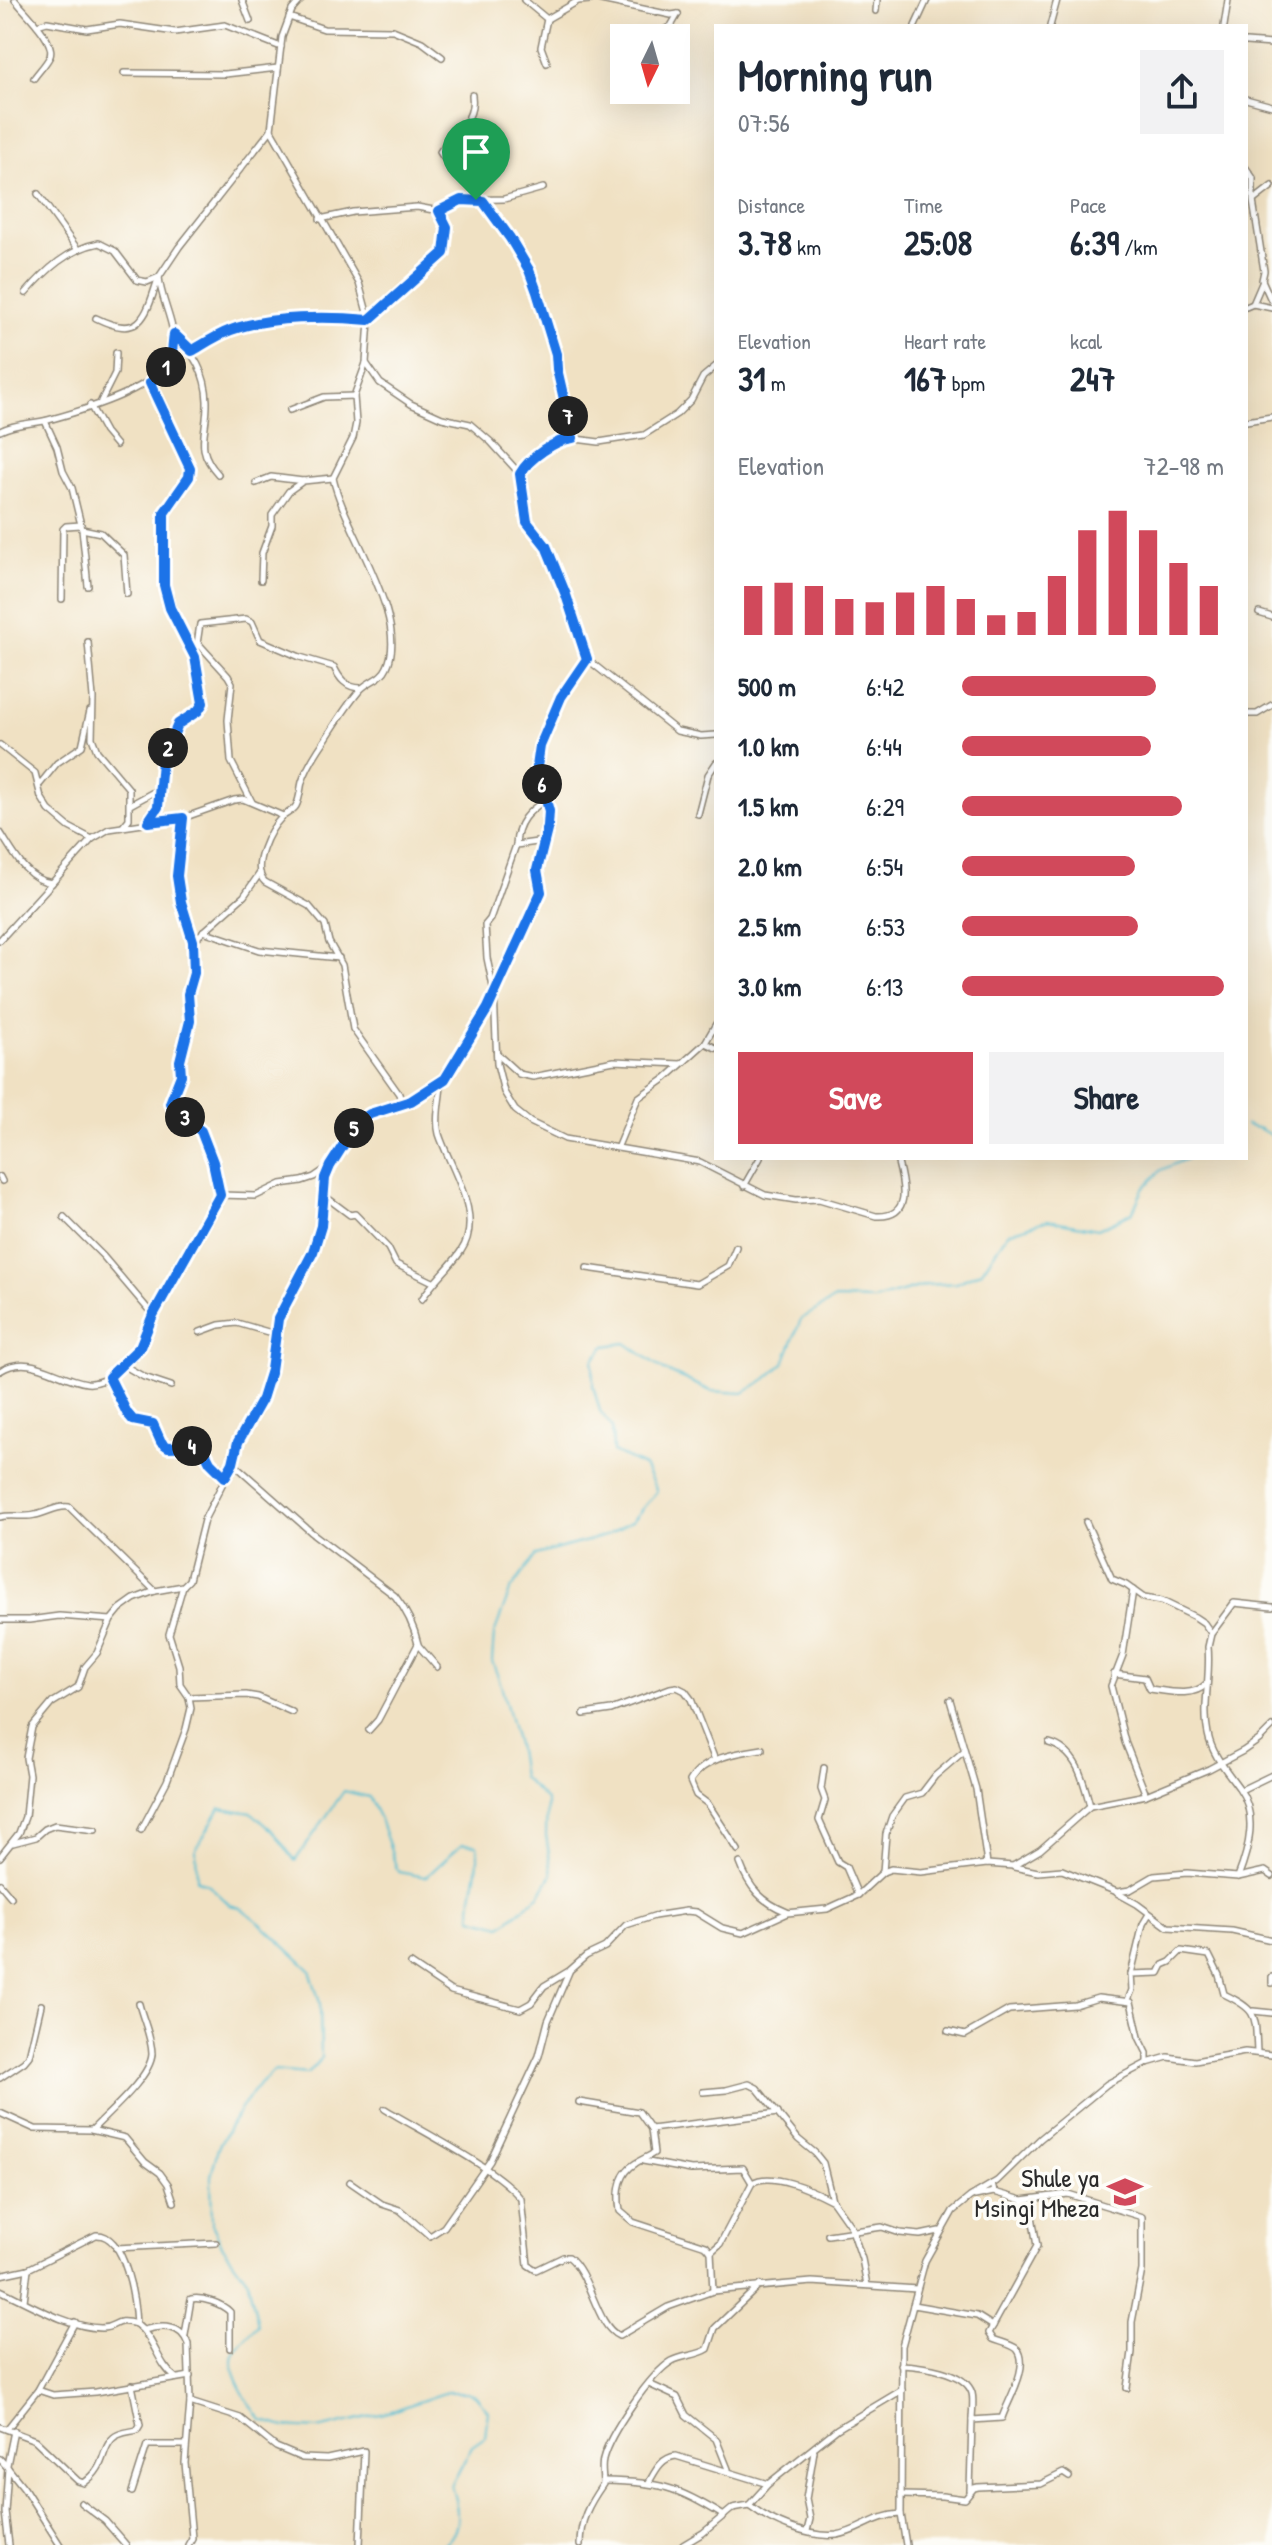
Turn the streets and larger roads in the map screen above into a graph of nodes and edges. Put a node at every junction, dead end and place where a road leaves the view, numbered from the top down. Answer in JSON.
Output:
{"nodes":[{"id":1,"x":15,"y":0,"type":"edge"},
{"id":2,"x":242,"y":0,"type":"edge"},
{"id":3,"x":301,"y":0,"type":"edge"},
{"id":4,"x":524,"y":0,"type":"edge"},
{"id":5,"x":590,"y":0,"type":"edge"},
{"id":6,"x":601,"y":0,"type":"edge"},
{"id":7,"x":877,"y":0,"type":"edge"},
{"id":8,"x":927,"y":0,"type":"edge"},
{"id":9,"x":1057,"y":0,"type":"edge"},
{"id":10,"x":1228,"y":0,"type":"edge"},
{"id":11,"x":876,"y":11,"type":"dead end"},
{"id":12,"x":289,"y":17,"type":"junction"},
{"id":13,"x":547,"y":19,"type":"junction"},
{"id":14,"x":250,"y":21,"type":"dead end"},
{"id":15,"x":672,"y":24,"type":"edge"},
{"id":16,"x":916,"y":24,"type":"edge"},
{"id":17,"x":1051,"y":24,"type":"edge"},
{"id":18,"x":1224,"y":24,"type":"edge"},
{"id":19,"x":37,"y":25,"type":"junction"},
{"id":20,"x":1248,"y":42,"type":"edge"},
{"id":21,"x":1272,"y":44,"type":"edge"},
{"id":22,"x":281,"y":47,"type":"junction"},
{"id":23,"x":442,"y":57,"type":"dead end"},
{"id":24,"x":547,"y":63,"type":"dead end"},
{"id":25,"x":278,"y":68,"type":"junction"},
{"id":26,"x":124,"y":73,"type":"dead end"},
{"id":27,"x":34,"y":78,"type":"dead end"},
{"id":28,"x":472,"y":95,"type":"dead end"},
{"id":29,"x":1248,"y":100,"type":"edge"},
{"id":30,"x":1272,"y":106,"type":"edge"},
{"id":31,"x":271,"y":130,"type":"junction"},
{"id":32,"x":1248,"y":171,"type":"edge"},
{"id":33,"x":1272,"y":186,"type":"edge"},
{"id":34,"x":543,"y":188,"type":"dead end"},
{"id":35,"x":38,"y":194,"type":"dead end"},
{"id":36,"x":480,"y":200,"type":"junction"},
{"id":37,"x":1253,"y":201,"type":"junction"},
{"id":38,"x":439,"y":211,"type":"junction"},
{"id":39,"x":320,"y":219,"type":"junction"},
{"id":40,"x":78,"y":250,"type":"junction"},
{"id":41,"x":1272,"y":263,"type":"edge"},
{"id":42,"x":1264,"y":271,"type":"junction"},
{"id":43,"x":159,"y":277,"type":"junction"},
{"id":44,"x":1262,"y":280,"type":"junction"},
{"id":45,"x":26,"y":293,"type":"dead end"},
{"id":46,"x":1253,"y":304,"type":"junction"},
{"id":47,"x":1272,"y":305,"type":"edge"},
{"id":48,"x":1248,"y":306,"type":"edge"},
{"id":49,"x":96,"y":318,"type":"dead end"},
{"id":50,"x":369,"y":320,"type":"junction"},
{"id":51,"x":174,"y":334,"type":"junction"},
{"id":52,"x":192,"y":351,"type":"junction"},
{"id":53,"x":116,"y":353,"type":"dead end"},
{"id":54,"x":366,"y":363,"type":"junction"},
{"id":55,"x":714,"y":368,"type":"edge"},
{"id":56,"x":150,"y":383,"type":"junction"},
{"id":57,"x":354,"y":396,"type":"junction"},
{"id":58,"x":100,"y":402,"type":"junction"},
{"id":59,"x":90,"y":405,"type":"junction"},
{"id":60,"x":290,"y":410,"type":"dead end"},
{"id":61,"x":1272,"y":417,"type":"edge"},
{"id":62,"x":45,"y":421,"type":"junction"},
{"id":63,"x":1248,"y":421,"type":"edge"},
{"id":64,"x":0,"y":431,"type":"edge"},
{"id":65,"x":573,"y":438,"type":"junction"},
{"id":66,"x":116,"y":445,"type":"dead end"},
{"id":67,"x":218,"y":474,"type":"dead end"},
{"id":68,"x":520,"y":474,"type":"junction"},
{"id":69,"x":333,"y":478,"type":"junction"},
{"id":70,"x":303,"y":481,"type":"junction"},
{"id":71,"x":256,"y":483,"type":"dead end"},
{"id":72,"x":82,"y":527,"type":"junction"},
{"id":73,"x":261,"y":580,"type":"dead end"},
{"id":74,"x":88,"y":586,"type":"dead end"},
{"id":75,"x":127,"y":594,"type":"dead end"},
{"id":76,"x":62,"y":599,"type":"dead end"},
{"id":77,"x":1259,"y":613,"type":"dead end"},
{"id":78,"x":1272,"y":617,"type":"edge"},
{"id":79,"x":88,"y":642,"type":"dead end"},
{"id":80,"x":196,"y":642,"type":"junction"},
{"id":81,"x":195,"y":657,"type":"junction"},
{"id":82,"x":587,"y":659,"type":"junction"},
{"id":83,"x":362,"y":687,"type":"junction"},
{"id":84,"x":93,"y":698,"type":"junction"},
{"id":85,"x":1272,"y":705,"type":"edge"},
{"id":86,"x":1248,"y":714,"type":"edge"},
{"id":87,"x":714,"y":735,"type":"edge"},
{"id":88,"x":0,"y":745,"type":"edge"},
{"id":89,"x":714,"y":766,"type":"edge"},
{"id":90,"x":39,"y":785,"type":"junction"},
{"id":91,"x":159,"y":789,"type":"junction"},
{"id":92,"x":546,"y":799,"type":"junction"},
{"id":93,"x":253,"y":803,"type":"junction"},
{"id":94,"x":130,"y":805,"type":"junction"},
{"id":95,"x":698,"y":814,"type":"dead end"},
{"id":96,"x":283,"y":816,"type":"junction"},
{"id":97,"x":183,"y":818,"type":"junction"},
{"id":98,"x":148,"y":822,"type":"junction"},
{"id":99,"x":124,"y":826,"type":"junction"},
{"id":100,"x":0,"y":832,"type":"edge"},
{"id":101,"x":92,"y":839,"type":"junction"},
{"id":102,"x":544,"y":841,"type":"junction"},
{"id":103,"x":516,"y":845,"type":"junction"},
{"id":104,"x":260,"y":873,"type":"junction"},
{"id":105,"x":53,"y":883,"type":"junction"},
{"id":106,"x":203,"y":931,"type":"junction"},
{"id":107,"x":0,"y":940,"type":"edge"},
{"id":108,"x":193,"y":941,"type":"junction"},
{"id":109,"x":340,"y":958,"type":"junction"},
{"id":110,"x":494,"y":992,"type":"junction"},
{"id":111,"x":714,"y":1027,"type":"edge"},
{"id":112,"x":705,"y":1043,"type":"junction"},
{"id":113,"x":714,"y":1047,"type":"edge"},
{"id":114,"x":497,"y":1054,"type":"junction"},
{"id":115,"x":681,"y":1064,"type":"junction"},
{"id":116,"x":441,"y":1084,"type":"junction"},
{"id":117,"x":402,"y":1104,"type":"junction"},
{"id":118,"x":618,"y":1146,"type":"junction"},
{"id":119,"x":759,"y":1160,"type":"edge"},
{"id":120,"x":897,"y":1160,"type":"edge"},
{"id":121,"x":330,"y":1166,"type":"junction"},
{"id":122,"x":744,"y":1186,"type":"junction"},
{"id":123,"x":322,"y":1194,"type":"junction"},
{"id":124,"x":220,"y":1195,"type":"junction"},
{"id":125,"x":64,"y":1217,"type":"dead end"},
{"id":126,"x":736,"y":1247,"type":"dead end"},
{"id":127,"x":587,"y":1268,"type":"dead end"},
{"id":128,"x":433,"y":1282,"type":"junction"},
{"id":129,"x":422,"y":1299,"type":"dead end"},
{"id":130,"x":153,"y":1315,"type":"junction"},
{"id":131,"x":200,"y":1332,"type":"dead end"},
{"id":132,"x":275,"y":1334,"type":"junction"},
{"id":133,"x":123,"y":1365,"type":"junction"},
{"id":134,"x":0,"y":1371,"type":"edge"},
{"id":135,"x":109,"y":1377,"type":"junction"},
{"id":136,"x":171,"y":1386,"type":"dead end"},
{"id":137,"x":233,"y":1463,"type":"junction"},
{"id":138,"x":225,"y":1477,"type":"junction"},
{"id":139,"x":0,"y":1517,"type":"edge"},
{"id":140,"x":1086,"y":1522,"type":"dead end"},
{"id":141,"x":183,"y":1586,"type":"junction"},
{"id":142,"x":1133,"y":1590,"type":"junction"},
{"id":143,"x":155,"y":1591,"type":"junction"},
{"id":144,"x":1272,"y":1607,"type":"edge"},
{"id":145,"x":0,"y":1620,"type":"edge"},
{"id":146,"x":111,"y":1620,"type":"junction"},
{"id":147,"x":1211,"y":1634,"type":"junction"},
{"id":148,"x":418,"y":1644,"type":"junction"},
{"id":149,"x":437,"y":1667,"type":"dead end"},
{"id":150,"x":1114,"y":1674,"type":"junction"},
{"id":151,"x":1208,"y":1681,"type":"junction"},
{"id":152,"x":189,"y":1697,"type":"junction"},
{"id":153,"x":950,"y":1700,"type":"dead end"},
{"id":154,"x":292,"y":1712,"type":"dead end"},
{"id":155,"x":584,"y":1714,"type":"dead end"},
{"id":156,"x":1272,"y":1727,"type":"edge"},
{"id":157,"x":369,"y":1730,"type":"dead end"},
{"id":158,"x":1049,"y":1743,"type":"dead end"},
{"id":159,"x":762,"y":1749,"type":"dead end"},
{"id":160,"x":964,"y":1751,"type":"junction"},
{"id":161,"x":715,"y":1760,"type":"junction"},
{"id":162,"x":1221,"y":1763,"type":"junction"},
{"id":163,"x":824,"y":1768,"type":"dead end"},
{"id":164,"x":1272,"y":1775,"type":"edge"},
{"id":165,"x":1241,"y":1790,"type":"junction"},
{"id":166,"x":1146,"y":1795,"type":"junction"},
{"id":167,"x":1090,"y":1806,"type":"junction"},
{"id":168,"x":95,"y":1830,"type":"dead end"},
{"id":169,"x":141,"y":1830,"type":"dead end"},
{"id":170,"x":12,"y":1843,"type":"junction"},
{"id":171,"x":738,"y":1850,"type":"dead end"},
{"id":172,"x":0,"y":1857,"type":"edge"},
{"id":173,"x":740,"y":1863,"type":"dead end"},
{"id":174,"x":987,"y":1864,"type":"junction"},
{"id":175,"x":1013,"y":1866,"type":"junction"},
{"id":176,"x":883,"y":1872,"type":"junction"},
{"id":177,"x":1272,"y":1876,"type":"edge"},
{"id":178,"x":1238,"y":1877,"type":"junction"},
{"id":179,"x":0,"y":1884,"type":"edge"},
{"id":180,"x":1130,"y":1890,"type":"junction"},
{"id":181,"x":1117,"y":1892,"type":"junction"},
{"id":182,"x":858,"y":1895,"type":"junction"},
{"id":183,"x":11,"y":1897,"type":"dead end"},
{"id":184,"x":1126,"y":1898,"type":"junction"},
{"id":185,"x":787,"y":1913,"type":"junction"},
{"id":186,"x":1149,"y":1914,"type":"junction"},
{"id":187,"x":1272,"y":1940,"type":"edge"},
{"id":188,"x":411,"y":1964,"type":"dead end"},
{"id":189,"x":569,"y":1971,"type":"junction"},
{"id":190,"x":1131,"y":1974,"type":"junction"},
{"id":191,"x":1127,"y":2001,"type":"junction"},
{"id":192,"x":139,"y":2004,"type":"dead end"},
{"id":193,"x":41,"y":2005,"type":"dead end"},
{"id":194,"x":1253,"y":2011,"type":"junction"},
{"id":195,"x":1272,"y":2013,"type":"edge"},
{"id":196,"x":948,"y":2031,"type":"dead end"},
{"id":197,"x":1257,"y":2052,"type":"junction"},
{"id":198,"x":1272,"y":2055,"type":"edge"},
{"id":199,"x":1147,"y":2063,"type":"junction"},
{"id":200,"x":0,"y":2078,"type":"edge"},
{"id":201,"x":703,"y":2092,"type":"dead end"},
{"id":202,"x":579,"y":2102,"type":"dead end"},
{"id":203,"x":385,"y":2109,"type":"dead end"},
{"id":204,"x":0,"y":2113,"type":"edge"},
{"id":205,"x":779,"y":2113,"type":"junction"},
{"id":206,"x":651,"y":2129,"type":"junction"},
{"id":207,"x":91,"y":2130,"type":"junction"},
{"id":208,"x":638,"y":2161,"type":"junction"},
{"id":209,"x":485,"y":2169,"type":"junction"},
{"id":210,"x":350,"y":2182,"type":"dead end"},
{"id":211,"x":752,"y":2183,"type":"junction"},
{"id":212,"x":992,"y":2183,"type":"junction"},
{"id":213,"x":994,"y":2192,"type":"junction"},
{"id":214,"x":970,"y":2197,"type":"junction"},
{"id":215,"x":832,"y":2200,"type":"junction"},
{"id":216,"x":1022,"y":2200,"type":"junction"},
{"id":217,"x":174,"y":2202,"type":"dead end"},
{"id":218,"x":940,"y":2231,"type":"junction"},
{"id":219,"x":852,"y":2232,"type":"junction"},
{"id":220,"x":828,"y":2235,"type":"dead end"},
{"id":221,"x":216,"y":2243,"type":"dead end"},
{"id":222,"x":116,"y":2248,"type":"junction"},
{"id":223,"x":711,"y":2252,"type":"junction"},
{"id":224,"x":28,"y":2269,"type":"junction"},
{"id":225,"x":0,"y":2275,"type":"edge"},
{"id":226,"x":760,"y":2285,"type":"junction"},
{"id":227,"x":867,"y":2285,"type":"junction"},
{"id":228,"x":917,"y":2289,"type":"junction"},
{"id":229,"x":0,"y":2290,"type":"edge"},
{"id":230,"x":713,"y":2291,"type":"junction"},
{"id":231,"x":24,"y":2301,"type":"junction"},
{"id":232,"x":913,"y":2305,"type":"junction"},
{"id":233,"x":75,"y":2322,"type":"junction"},
{"id":234,"x":136,"y":2324,"type":"junction"},
{"id":235,"x":993,"y":2326,"type":"junction"},
{"id":236,"x":144,"y":2330,"type":"junction"},
{"id":237,"x":185,"y":2335,"type":"junction"},
{"id":238,"x":230,"y":2348,"type":"dead end"},
{"id":239,"x":901,"y":2365,"type":"junction"},
{"id":240,"x":190,"y":2376,"type":"junction"},
{"id":241,"x":176,"y":2378,"type":"junction"},
{"id":242,"x":649,"y":2384,"type":"junction"},
{"id":243,"x":132,"y":2385,"type":"junction"},
{"id":244,"x":1127,"y":2388,"type":"dead end"},
{"id":245,"x":38,"y":2390,"type":"junction"},
{"id":246,"x":902,"y":2390,"type":"junction"},
{"id":247,"x":190,"y":2402,"type":"junction"},
{"id":248,"x":972,"y":2420,"type":"junction"},
{"id":249,"x":3,"y":2428,"type":"edge"},
{"id":250,"x":14,"y":2431,"type":"junction"},
{"id":251,"x":185,"y":2445,"type":"junction"},
{"id":252,"x":814,"y":2450,"type":"junction"},
{"id":253,"x":0,"y":2459,"type":"edge"},
{"id":254,"x":7,"y":2467,"type":"junction"},
{"id":255,"x":728,"y":2470,"type":"junction"},
{"id":256,"x":1069,"y":2477,"type":"dead end"},
{"id":257,"x":604,"y":2481,"type":"junction"},
{"id":258,"x":649,"y":2482,"type":"junction"},
{"id":259,"x":768,"y":2484,"type":"junction"},
{"id":260,"x":970,"y":2491,"type":"junction"},
{"id":261,"x":132,"y":2492,"type":"dead end"},
{"id":262,"x":901,"y":2495,"type":"junction"},
{"id":263,"x":81,"y":2503,"type":"dead end"},
{"id":264,"x":749,"y":2505,"type":"junction"},
{"id":265,"x":901,"y":2514,"type":"junction"},
{"id":266,"x":724,"y":2516,"type":"junction"},
{"id":267,"x":806,"y":2532,"type":"junction"},
{"id":268,"x":9,"y":2545,"type":"edge"},
{"id":269,"x":60,"y":2545,"type":"edge"},
{"id":270,"x":126,"y":2545,"type":"edge"},
{"id":271,"x":188,"y":2545,"type":"edge"},
{"id":272,"x":360,"y":2545,"type":"edge"},
{"id":273,"x":580,"y":2545,"type":"edge"},
{"id":274,"x":683,"y":2545,"type":"edge"},
{"id":275,"x":906,"y":2545,"type":"edge"}],
"edges":[{"from":1,"to":19,"type":"street"},
{"from":2,"to":14,"type":"street"},
{"from":3,"to":12,"type":"street"},
{"from":4,"to":13,"type":"street"},
{"from":5,"to":13,"type":"street"},
{"from":6,"to":15,"type":"street"},
{"from":7,"to":11,"type":"street"},
{"from":8,"to":16,"type":"street"},
{"from":9,"to":17,"type":"street"},
{"from":10,"to":18,"type":"street"},
{"from":12,"to":22,"type":"street"},
{"from":12,"to":23,"type":"street"},
{"from":13,"to":24,"type":"street"},
{"from":19,"to":22,"type":"street"},
{"from":19,"to":27,"type":"street"},
{"from":20,"to":21,"type":"street"},
{"from":22,"to":25,"type":"street"},
{"from":25,"to":26,"type":"street"},
{"from":25,"to":31,"type":"street"},
{"from":28,"to":36,"type":"street"},
{"from":29,"to":30,"type":"street"},
{"from":31,"to":39,"type":"street"},
{"from":31,"to":43,"type":"street"},
{"from":32,"to":37,"type":"street"},
{"from":33,"to":37,"type":"street"},
{"from":34,"to":36,"type":"street"},
{"from":35,"to":40,"type":"street"},
{"from":36,"to":38,"type":"street"},
{"from":36,"to":65,"type":"street"},
{"from":37,"to":42,"type":"street"},
{"from":38,"to":39,"type":"street"},
{"from":38,"to":50,"type":"street"},
{"from":39,"to":50,"type":"street"},
{"from":40,"to":43,"type":"street"},
{"from":40,"to":45,"type":"street"},
{"from":41,"to":42,"type":"street"},
{"from":42,"to":44,"type":"street"},
{"from":43,"to":49,"type":"street"},
{"from":43,"to":51,"type":"street"},
{"from":44,"to":46,"type":"street"},
{"from":44,"to":47,"type":"street"},
{"from":46,"to":47,"type":"street"},
{"from":46,"to":48,"type":"street"},
{"from":50,"to":52,"type":"street"},
{"from":50,"to":54,"type":"street"},
{"from":51,"to":52,"type":"street"},
{"from":51,"to":56,"type":"street"},
{"from":52,"to":67,"type":"street"},
{"from":53,"to":58,"type":"street"},
{"from":54,"to":57,"type":"street"},
{"from":54,"to":68,"type":"street"},
{"from":55,"to":65,"type":"street"},
{"from":56,"to":58,"type":"street"},
{"from":56,"to":81,"type":"street"},
{"from":57,"to":60,"type":"street"},
{"from":57,"to":69,"type":"street"},
{"from":58,"to":59,"type":"street"},
{"from":59,"to":62,"type":"street"},
{"from":59,"to":66,"type":"street"},
{"from":61,"to":63,"type":"street"},
{"from":62,"to":64,"type":"street"},
{"from":62,"to":72,"type":"street"},
{"from":65,"to":68,"type":"street"},
{"from":68,"to":82,"type":"street"},
{"from":69,"to":70,"type":"street"},
{"from":69,"to":83,"type":"street"},
{"from":70,"to":71,"type":"street"},
{"from":70,"to":73,"type":"street"},
{"from":72,"to":74,"type":"street"},
{"from":72,"to":75,"type":"street"},
{"from":72,"to":76,"type":"street"},
{"from":77,"to":78,"type":"street"},
{"from":79,"to":84,"type":"street"},
{"from":80,"to":81,"type":"street"},
{"from":80,"to":83,"type":"street"},
{"from":80,"to":93,"type":"street"},
{"from":81,"to":91,"type":"street"},
{"from":82,"to":87,"type":"street"},
{"from":82,"to":92,"type":"street"},
{"from":83,"to":96,"type":"street"},
{"from":84,"to":90,"type":"street"},
{"from":84,"to":94,"type":"street"},
{"from":85,"to":86,"type":"street"},
{"from":88,"to":90,"type":"street"},
{"from":89,"to":95,"type":"street"},
{"from":90,"to":101,"type":"street"},
{"from":91,"to":94,"type":"street"},
{"from":91,"to":98,"type":"street"},
{"from":92,"to":102,"type":"street"},
{"from":92,"to":103,"type":"street"},
{"from":93,"to":96,"type":"street"},
{"from":93,"to":97,"type":"street"},
{"from":94,"to":99,"type":"street"},
{"from":96,"to":104,"type":"street"},
{"from":97,"to":98,"type":"street"},
{"from":97,"to":108,"type":"street"},
{"from":98,"to":99,"type":"street"},
{"from":99,"to":101,"type":"street"},
{"from":100,"to":105,"type":"street"},
{"from":101,"to":105,"type":"street"},
{"from":102,"to":103,"type":"street"},
{"from":102,"to":110,"type":"street"},
{"from":103,"to":110,"type":"street"},
{"from":104,"to":106,"type":"street"},
{"from":104,"to":109,"type":"street"},
{"from":105,"to":107,"type":"street"},
{"from":106,"to":108,"type":"street"},
{"from":106,"to":109,"type":"street"},
{"from":108,"to":124,"type":"street"},
{"from":109,"to":117,"type":"street"},
{"from":110,"to":114,"type":"street"},
{"from":110,"to":116,"type":"street"},
{"from":111,"to":112,"type":"street"},
{"from":112,"to":113,"type":"street"},
{"from":112,"to":115,"type":"street"},
{"from":114,"to":115,"type":"street"},
{"from":114,"to":118,"type":"street"},
{"from":115,"to":118,"type":"street"},
{"from":116,"to":117,"type":"street"},
{"from":116,"to":128,"type":"street"},
{"from":117,"to":121,"type":"street"},
{"from":118,"to":122,"type":"street"},
{"from":119,"to":122,"type":"street"},
{"from":120,"to":122,"type":"street"},
{"from":121,"to":123,"type":"street"},
{"from":121,"to":124,"type":"street"},
{"from":123,"to":128,"type":"street"},
{"from":123,"to":132,"type":"street"},
{"from":124,"to":130,"type":"street"},
{"from":125,"to":130,"type":"street"},
{"from":126,"to":127,"type":"street"},
{"from":128,"to":129,"type":"street"},
{"from":130,"to":133,"type":"street"},
{"from":131,"to":132,"type":"street"},
{"from":132,"to":137,"type":"street"},
{"from":133,"to":135,"type":"street"},
{"from":133,"to":136,"type":"street"},
{"from":134,"to":135,"type":"street"},
{"from":135,"to":138,"type":"street"},
{"from":137,"to":138,"type":"street"},
{"from":137,"to":148,"type":"street"},
{"from":138,"to":141,"type":"street"},
{"from":139,"to":143,"type":"street"},
{"from":140,"to":142,"type":"street"},
{"from":141,"to":143,"type":"street"},
{"from":141,"to":152,"type":"street"},
{"from":142,"to":147,"type":"street"},
{"from":142,"to":150,"type":"street"},
{"from":143,"to":146,"type":"street"},
{"from":144,"to":147,"type":"street"},
{"from":145,"to":146,"type":"street"},
{"from":146,"to":170,"type":"street"},
{"from":147,"to":151,"type":"street"},
{"from":148,"to":149,"type":"street"},
{"from":148,"to":157,"type":"street"},
{"from":150,"to":151,"type":"street"},
{"from":150,"to":166,"type":"street"},
{"from":151,"to":162,"type":"street"},
{"from":152,"to":154,"type":"street"},
{"from":152,"to":169,"type":"street"},
{"from":153,"to":160,"type":"street"},
{"from":155,"to":161,"type":"street"},
{"from":156,"to":162,"type":"street"},
{"from":158,"to":167,"type":"street"},
{"from":159,"to":161,"type":"street"},
{"from":160,"to":174,"type":"street"},
{"from":160,"to":176,"type":"street"},
{"from":161,"to":171,"type":"street"},
{"from":162,"to":165,"type":"street"},
{"from":162,"to":166,"type":"street"},
{"from":163,"to":182,"type":"street"},
{"from":164,"to":165,"type":"street"},
{"from":165,"to":178,"type":"street"},
{"from":166,"to":167,"type":"street"},
{"from":167,"to":175,"type":"street"},
{"from":168,"to":170,"type":"street"},
{"from":170,"to":172,"type":"street"},
{"from":173,"to":185,"type":"street"},
{"from":174,"to":175,"type":"street"},
{"from":174,"to":176,"type":"street"},
{"from":175,"to":181,"type":"street"},
{"from":176,"to":182,"type":"street"},
{"from":177,"to":178,"type":"street"},
{"from":178,"to":180,"type":"street"},
{"from":179,"to":183,"type":"street"},
{"from":180,"to":181,"type":"street"},
{"from":180,"to":184,"type":"street"},
{"from":181,"to":184,"type":"street"},
{"from":182,"to":185,"type":"street"},
{"from":184,"to":186,"type":"street"},
{"from":185,"to":189,"type":"street"},
{"from":186,"to":187,"type":"street"},
{"from":186,"to":190,"type":"street"},
{"from":188,"to":189,"type":"street"},
{"from":189,"to":209,"type":"street"},
{"from":190,"to":191,"type":"street"},
{"from":190,"to":194,"type":"street"},
{"from":191,"to":196,"type":"street"},
{"from":191,"to":199,"type":"street"},
{"from":192,"to":207,"type":"street"},
{"from":193,"to":200,"type":"street"},
{"from":194,"to":195,"type":"street"},
{"from":194,"to":197,"type":"street"},
{"from":197,"to":198,"type":"street"},
{"from":197,"to":199,"type":"street"},
{"from":199,"to":212,"type":"street"},
{"from":201,"to":205,"type":"street"},
{"from":202,"to":206,"type":"street"},
{"from":203,"to":209,"type":"street"},
{"from":204,"to":207,"type":"street"},
{"from":205,"to":206,"type":"street"},
{"from":205,"to":215,"type":"street"},
{"from":206,"to":208,"type":"street"},
{"from":207,"to":217,"type":"street"},
{"from":208,"to":211,"type":"street"},
{"from":208,"to":223,"type":"street"},
{"from":209,"to":210,"type":"street"},
{"from":209,"to":230,"type":"street"},
{"from":211,"to":215,"type":"street"},
{"from":211,"to":223,"type":"street"},
{"from":212,"to":213,"type":"street"},
{"from":212,"to":214,"type":"street"},
{"from":213,"to":214,"type":"street"},
{"from":213,"to":216,"type":"street"},
{"from":214,"to":218,"type":"street"},
{"from":215,"to":219,"type":"street"},
{"from":216,"to":235,"type":"street"},
{"from":216,"to":244,"type":"street"},
{"from":218,"to":219,"type":"street"},
{"from":218,"to":228,"type":"street"},
{"from":219,"to":220,"type":"street"},
{"from":219,"to":227,"type":"street"},
{"from":221,"to":222,"type":"street"},
{"from":222,"to":224,"type":"street"},
{"from":222,"to":234,"type":"street"},
{"from":223,"to":230,"type":"street"},
{"from":224,"to":225,"type":"street"},
{"from":224,"to":231,"type":"street"},
{"from":226,"to":227,"type":"street"},
{"from":226,"to":230,"type":"street"},
{"from":226,"to":242,"type":"street"},
{"from":227,"to":228,"type":"street"},
{"from":228,"to":232,"type":"street"},
{"from":229,"to":231,"type":"street"},
{"from":231,"to":233,"type":"street"},
{"from":232,"to":235,"type":"street"},
{"from":232,"to":239,"type":"street"},
{"from":233,"to":234,"type":"street"},
{"from":233,"to":245,"type":"street"},
{"from":234,"to":236,"type":"street"},
{"from":235,"to":248,"type":"street"},
{"from":236,"to":237,"type":"street"},
{"from":236,"to":241,"type":"street"},
{"from":237,"to":238,"type":"street"},
{"from":237,"to":240,"type":"street"},
{"from":239,"to":246,"type":"street"},
{"from":239,"to":248,"type":"street"},
{"from":240,"to":241,"type":"street"},
{"from":240,"to":247,"type":"street"},
{"from":241,"to":243,"type":"street"},
{"from":242,"to":255,"type":"street"},
{"from":242,"to":257,"type":"street"},
{"from":243,"to":245,"type":"street"},
{"from":243,"to":250,"type":"street"},
{"from":245,"to":249,"type":"street"},
{"from":246,"to":252,"type":"street"},
{"from":246,"to":262,"type":"street"},
{"from":247,"to":251,"type":"street"},
{"from":247,"to":272,"type":"street"},
{"from":248,"to":260,"type":"street"},
{"from":249,"to":250,"type":"street"},
{"from":250,"to":254,"type":"street"},
{"from":251,"to":261,"type":"street"},
{"from":251,"to":271,"type":"street"},
{"from":252,"to":259,"type":"street"},
{"from":252,"to":267,"type":"street"},
{"from":253,"to":254,"type":"street"},
{"from":254,"to":268,"type":"street"},
{"from":254,"to":269,"type":"street"},
{"from":255,"to":258,"type":"street"},
{"from":255,"to":259,"type":"street"},
{"from":256,"to":260,"type":"street"},
{"from":257,"to":258,"type":"street"},
{"from":257,"to":273,"type":"street"},
{"from":258,"to":266,"type":"street"},
{"from":259,"to":264,"type":"street"},
{"from":260,"to":262,"type":"street"},
{"from":262,"to":265,"type":"street"},
{"from":263,"to":270,"type":"street"},
{"from":264,"to":266,"type":"street"},
{"from":264,"to":267,"type":"street"},
{"from":265,"to":267,"type":"street"},
{"from":265,"to":275,"type":"street"},
{"from":266,"to":274,"type":"street"}]}
